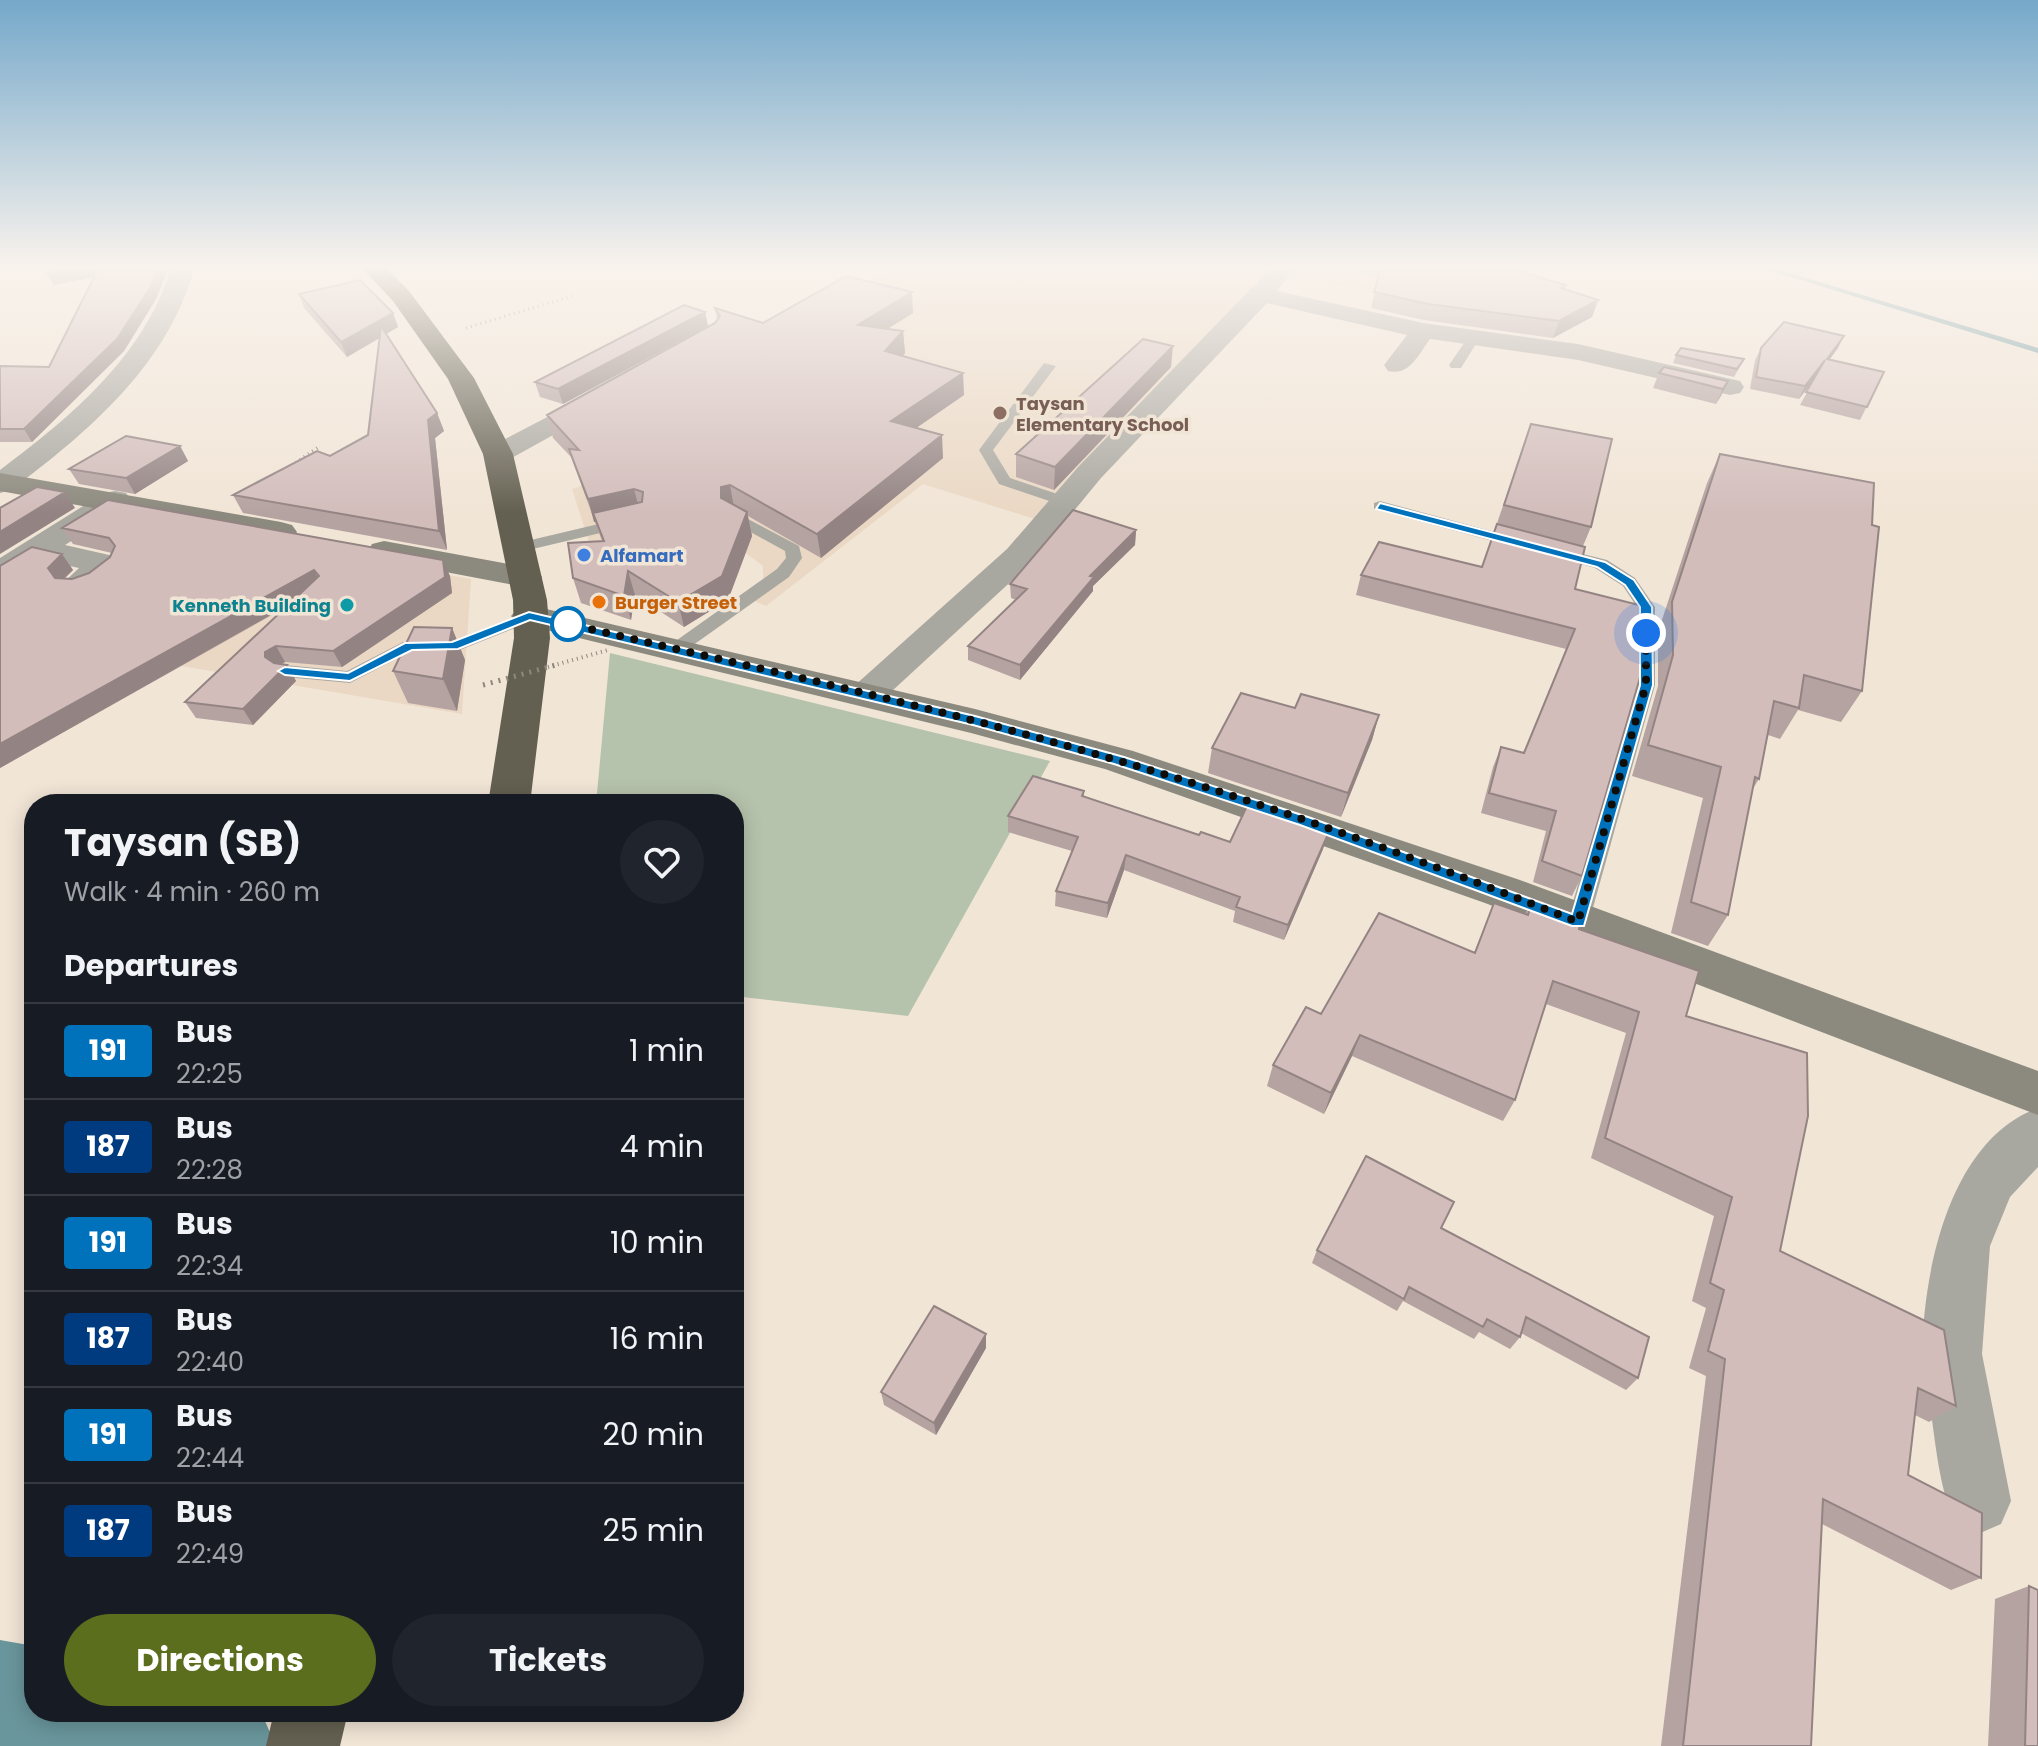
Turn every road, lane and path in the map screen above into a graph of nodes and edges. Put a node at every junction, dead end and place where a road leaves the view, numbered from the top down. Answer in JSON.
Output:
{"nodes":[{"id":1,"x":142,"y":350,"type":"edge"},
{"id":2,"x":441,"y":350,"type":"edge"},
{"id":3,"x":1209,"y":350,"type":"edge"},
{"id":4,"x":1408,"y":350,"type":"edge"},
{"id":5,"x":1466,"y":350,"type":"edge"},
{"id":6,"x":1605,"y":350,"type":"edge"},
{"id":7,"x":1397,"y":365,"type":"dead end"},
{"id":8,"x":1456,"y":365,"type":"dead end"},
{"id":9,"x":1049,"y":366,"type":"dead end"},
{"id":10,"x":629,"y":381,"type":"edge"},
{"id":11,"x":1730,"y":387,"type":"dead end"},
{"id":12,"x":319,"y":447,"type":"dead end"},
{"id":13,"x":498,"y":454,"type":"junction"},
{"id":14,"x":293,"y":465,"type":"edge"},
{"id":15,"x":1,"y":483,"type":"edge"},
{"id":16,"x":115,"y":500,"type":"junction"},
{"id":17,"x":1064,"y":501,"type":"junction"},
{"id":18,"x":1380,"y":506,"type":"dead end"},
{"id":19,"x":733,"y":516,"type":"edge"},
{"id":20,"x":641,"y":520,"type":"edge"},
{"id":21,"x":309,"y":537,"type":"edge"},
{"id":22,"x":355,"y":546,"type":"edge"},
{"id":23,"x":35,"y":549,"type":"junction"},
{"id":24,"x":0,"y":572,"type":"edge"},
{"id":25,"x":525,"y":580,"type":"junction"},
{"id":26,"x":79,"y":584,"type":"edge"},
{"id":27,"x":676,"y":649,"type":"junction"},
{"id":28,"x":608,"y":650,"type":"dead end"},
{"id":29,"x":285,"y":671,"type":"edge"},
{"id":30,"x":483,"y":685,"type":"dead end"},
{"id":31,"x":866,"y":695,"type":"junction"},
{"id":32,"x":510,"y":794,"type":"edge"},
{"id":33,"x":1578,"y":922,"type":"junction"},
{"id":34,"x":2038,"y":1093,"type":"edge"},
{"id":35,"x":2038,"y":1131,"type":"edge"},
{"id":36,"x":1978,"y":1501,"type":"dead end"},
{"id":37,"x":309,"y":1722,"type":"edge"},
{"id":38,"x":303,"y":1746,"type":"edge"}],
"edges":[{"from":1,"to":15,"type":"street"},
{"from":2,"to":13,"type":"highway"},
{"from":3,"to":17,"type":"street"},
{"from":4,"to":7,"type":"street"},
{"from":5,"to":8,"type":"lane"},
{"from":6,"to":11,"type":"street"},
{"from":9,"to":17,"type":"lane"},
{"from":10,"to":13,"type":"street"},
{"from":12,"to":14,"type":"path"},
{"from":13,"to":25,"type":"highway"},
{"from":15,"to":16,"type":"street"},
{"from":16,"to":21,"type":"street"},
{"from":16,"to":23,"type":"street"},
{"from":17,"to":31,"type":"street"},
{"from":18,"to":33,"type":"lane"},
{"from":19,"to":27,"type":"lane"},
{"from":20,"to":25,"type":"lane"},
{"from":22,"to":25,"type":"street"},
{"from":23,"to":24,"type":"street"},
{"from":23,"to":26,"type":"street"},
{"from":25,"to":27,"type":"street"},
{"from":25,"to":29,"type":"lane"},
{"from":25,"to":32,"type":"highway"},
{"from":27,"to":31,"type":"street"},
{"from":28,"to":30,"type":"path","bridge":true},
{"from":31,"to":33,"type":"street"},
{"from":33,"to":34,"type":"street"},
{"from":35,"to":36,"type":"street"},
{"from":37,"to":38,"type":"highway"}]}
